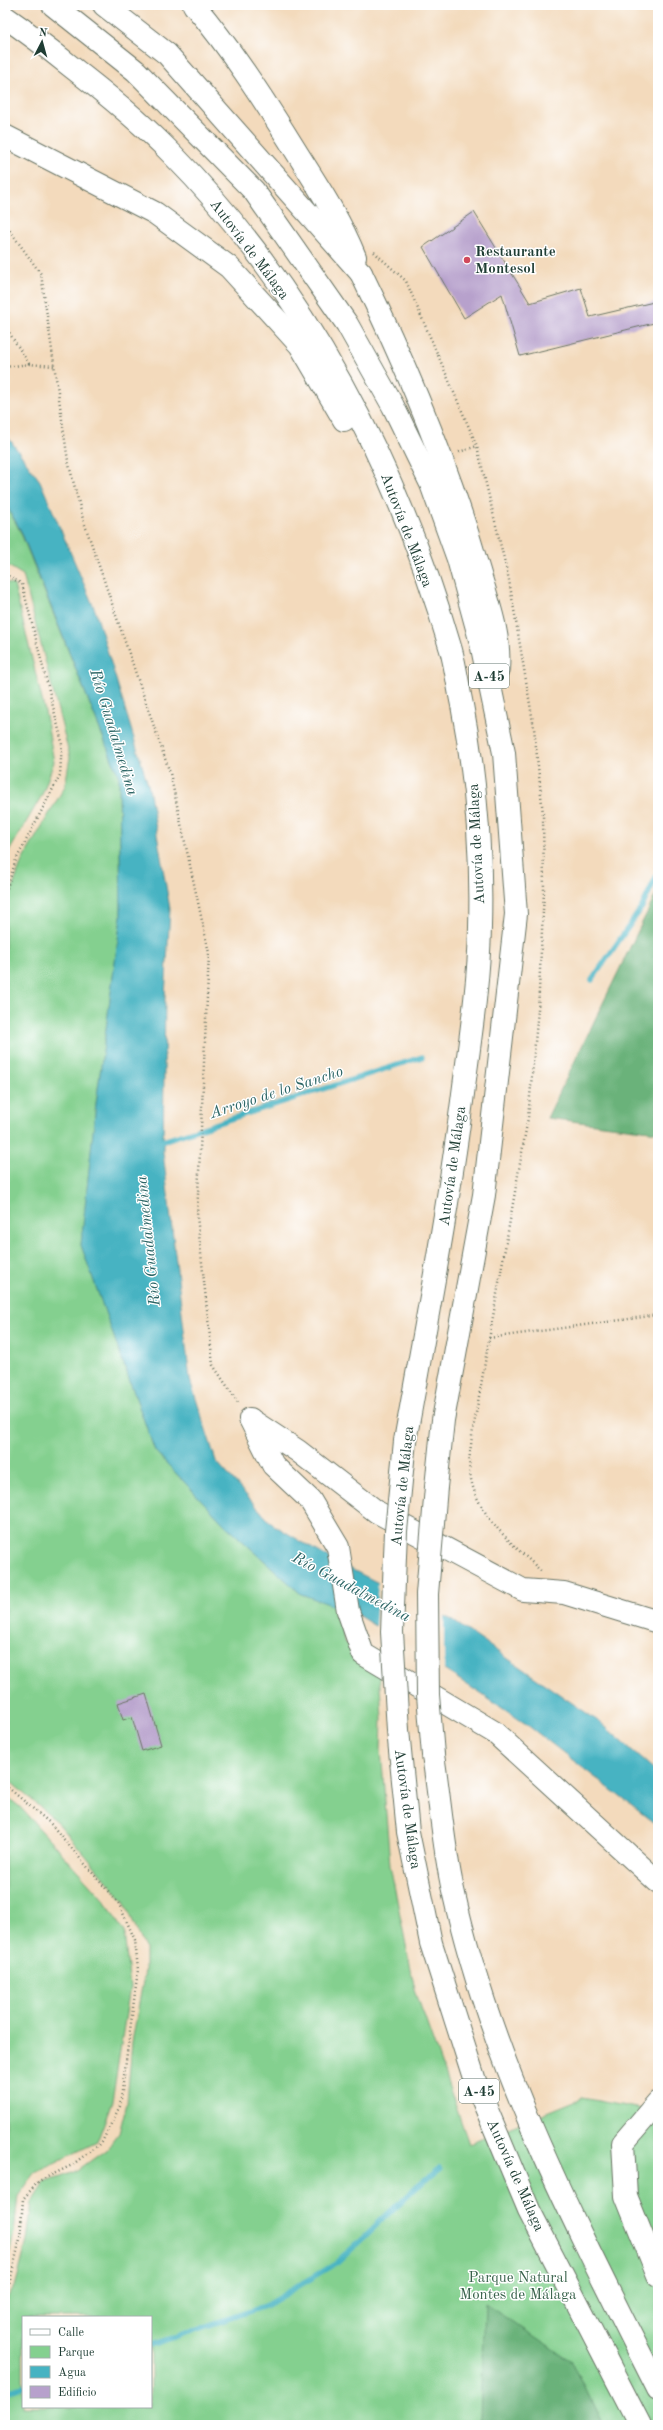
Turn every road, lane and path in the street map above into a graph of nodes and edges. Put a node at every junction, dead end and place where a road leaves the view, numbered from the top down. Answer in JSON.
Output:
{"nodes":[{"id":1,"x":52,"y":5,"type":"edge"},
{"id":2,"x":104,"y":5,"type":"edge"},
{"id":3,"x":194,"y":5,"type":"edge"},
{"id":4,"x":5,"y":17,"type":"edge"},
{"id":5,"x":5,"y":136,"type":"edge"},
{"id":6,"x":5,"y":224,"type":"edge"},
{"id":7,"x":348,"y":240,"type":"junction"},
{"id":8,"x":361,"y":273,"type":"junction"},
{"id":9,"x":5,"y":326,"type":"edge"},
{"id":10,"x":29,"y":364,"type":"junction"},
{"id":11,"x":54,"y":366,"type":"junction"},
{"id":12,"x":5,"y":367,"type":"edge"},
{"id":13,"x":477,"y":446,"type":"dead end"},
{"id":14,"x":425,"y":572,"type":"junction"},
{"id":15,"x":5,"y":574,"type":"edge"},
{"id":16,"x":495,"y":700,"type":"junction"},
{"id":17,"x":5,"y":894,"type":"edge"},
{"id":18,"x":658,"y":1315,"type":"edge"},
{"id":19,"x":250,"y":1419,"type":"junction"},
{"id":20,"x":564,"y":1593,"type":"junction"},
{"id":21,"x":658,"y":1622,"type":"edge"},
{"id":22,"x":5,"y":1785,"type":"edge"},
{"id":23,"x":658,"y":1882,"type":"edge"},
{"id":24,"x":658,"y":2102,"type":"edge"},
{"id":25,"x":658,"y":2275,"type":"edge"},
{"id":26,"x":5,"y":2289,"type":"edge"},
{"id":27,"x":658,"y":2389,"type":"edge"},
{"id":28,"x":640,"y":2425,"type":"edge"}],
"edges":[{"from":1,"to":16,"type":"main road","number":"A-45"},
{"from":2,"to":8,"type":"main road"},
{"from":3,"to":7,"type":"main road"},
{"from":4,"to":14,"type":"main road","name":"Autovía de Málaga","number":"A-45"},
{"from":5,"to":14,"type":"main road"},
{"from":6,"to":11,"type":"path"},
{"from":7,"to":8,"type":"main road"},
{"from":7,"to":13,"type":"path"},
{"from":8,"to":16,"type":"main road"},
{"from":9,"to":10,"type":"path"},
{"from":10,"to":11,"type":"path"},
{"from":10,"to":12,"type":"path"},
{"from":11,"to":19,"type":"path"},
{"from":14,"to":28,"type":"main road","name":"Autovía de Málaga","number":"A-45","bridge":true},
{"from":15,"to":17,"type":"path"},
{"from":16,"to":27,"type":"main road","number":"A-45","bridge":true},
{"from":18,"to":20,"type":"path"},
{"from":19,"to":20,"type":"main road"},
{"from":19,"to":23,"type":"main road"},
{"from":20,"to":21,"type":"main road"},
{"from":22,"to":26,"type":"path"},
{"from":24,"to":25,"type":"main road"}]}
